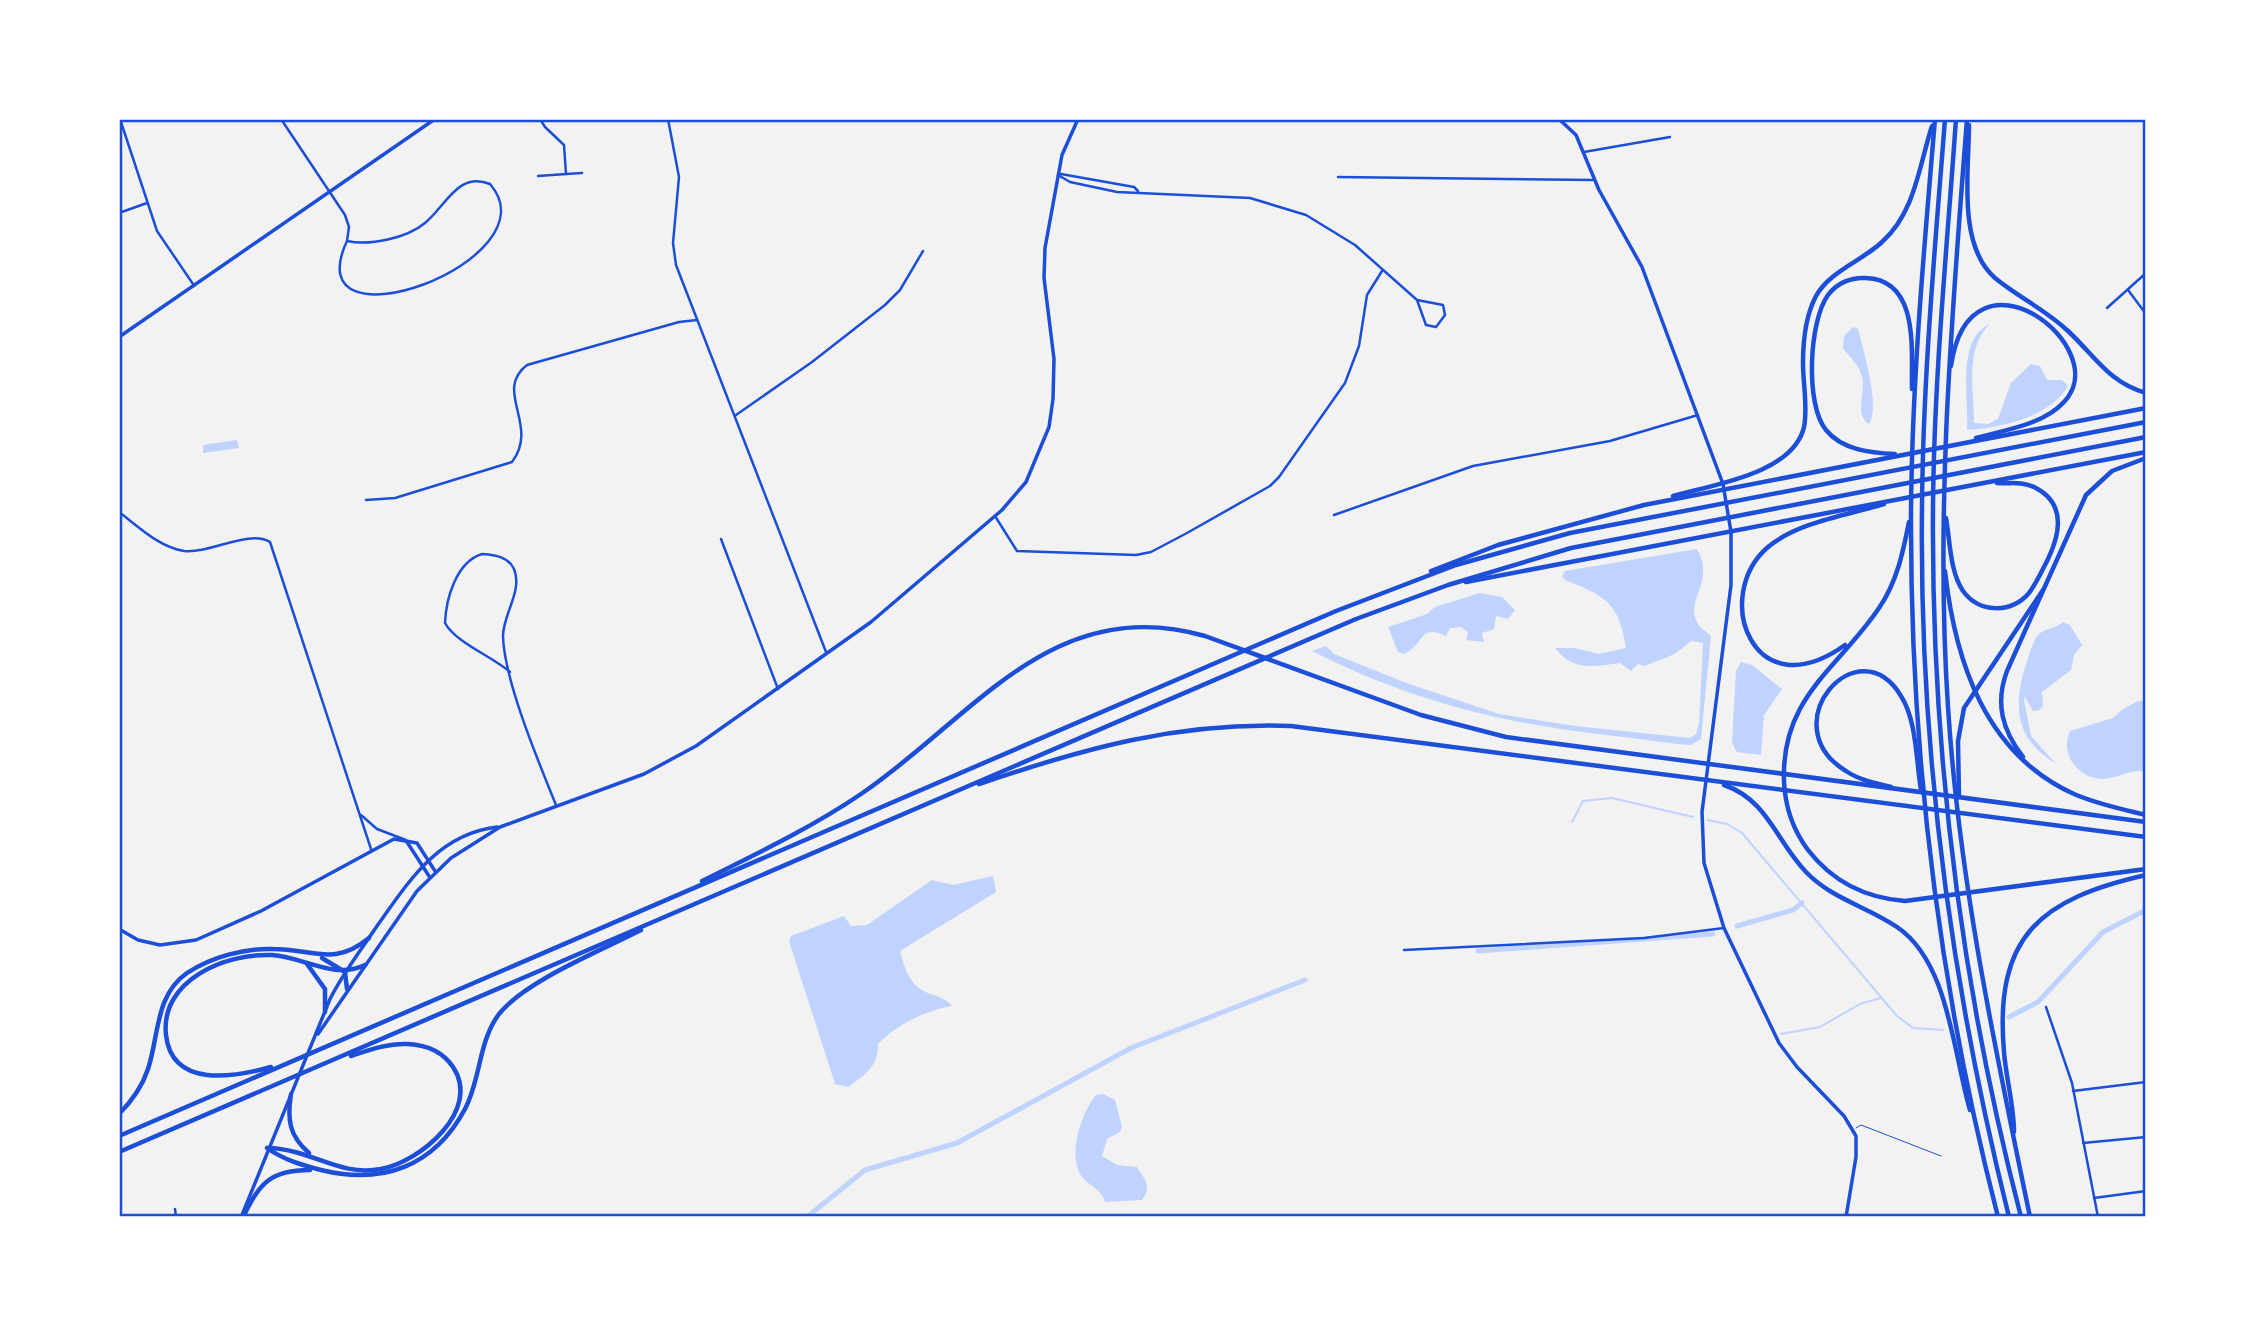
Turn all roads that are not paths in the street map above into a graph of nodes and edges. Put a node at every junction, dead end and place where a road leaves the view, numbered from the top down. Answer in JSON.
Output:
{"nodes":[{"id":1,"x":120,"y":119,"type":"edge"},
{"id":2,"x":281,"y":119,"type":"edge"},
{"id":3,"x":435,"y":119,"type":"edge"},
{"id":4,"x":540,"y":119,"type":"edge"},
{"id":5,"x":668,"y":119,"type":"edge"},
{"id":6,"x":1078,"y":119,"type":"edge"},
{"id":7,"x":1559,"y":119,"type":"edge"},
{"id":8,"x":1935,"y":119,"type":"edge"},
{"id":9,"x":1945,"y":119,"type":"edge"},
{"id":10,"x":1956,"y":119,"type":"edge"},
{"id":11,"x":1968,"y":119,"type":"edge"},
{"id":12,"x":1670,"y":137,"type":"dead end"},
{"id":13,"x":1584,"y":152,"type":"junction"},
{"id":14,"x":582,"y":173,"type":"dead end"},
{"id":15,"x":566,"y":174,"type":"junction"},
{"id":16,"x":1058,"y":175,"type":"junction"},
{"id":17,"x":538,"y":176,"type":"dead end"},
{"id":18,"x":1338,"y":177,"type":"dead end"},
{"id":19,"x":1595,"y":180,"type":"junction"},
{"id":20,"x":329,"y":190,"type":"junction"},
{"id":21,"x":1138,"y":191,"type":"junction"},
{"id":22,"x":147,"y":203,"type":"junction"},
{"id":23,"x":119,"y":213,"type":"edge"},
{"id":24,"x":347,"y":241,"type":"junction"},
{"id":25,"x":923,"y":251,"type":"dead end"},
{"id":26,"x":1382,"y":271,"type":"junction"},
{"id":27,"x":2146,"y":273,"type":"edge"},
{"id":28,"x":194,"y":285,"type":"junction"},
{"id":29,"x":2128,"y":290,"type":"junction"},
{"id":30,"x":1417,"y":300,"type":"junction"},
{"id":31,"x":2107,"y":308,"type":"dead end"},
{"id":32,"x":2146,"y":314,"type":"edge"},
{"id":33,"x":698,"y":320,"type":"junction"},
{"id":34,"x":119,"y":337,"type":"edge"},
{"id":35,"x":2146,"y":393,"type":"edge"},
{"id":36,"x":1947,"y":399,"type":"junction"},
{"id":37,"x":2146,"y":408,"type":"edge"},
{"id":38,"x":734,"y":415,"type":"junction"},
{"id":39,"x":1699,"y":415,"type":"junction"},
{"id":40,"x":2146,"y":422,"type":"edge"},
{"id":41,"x":2146,"y":437,"type":"edge"},
{"id":42,"x":1913,"y":438,"type":"junction"},
{"id":43,"x":1951,"y":445,"type":"junction"},
{"id":44,"x":2146,"y":452,"type":"edge"},
{"id":45,"x":1906,"y":454,"type":"junction"},
{"id":46,"x":2146,"y":458,"type":"edge"},
{"id":47,"x":1989,"y":482,"type":"junction"},
{"id":48,"x":1905,"y":498,"type":"junction"},
{"id":49,"x":366,"y":500,"type":"dead end"},
{"id":50,"x":1944,"y":504,"type":"junction"},
{"id":51,"x":1626,"y":509,"type":"junction"},
{"id":52,"x":1911,"y":511,"type":"junction"},
{"id":53,"x":119,"y":512,"type":"edge"},
{"id":54,"x":1334,"y":515,"type":"dead end"},
{"id":55,"x":995,"y":516,"type":"junction"},
{"id":56,"x":1943,"y":537,"type":"junction"},
{"id":57,"x":721,"y":539,"type":"dead end"},
{"id":58,"x":2057,"y":565,"type":"junction"},
{"id":59,"x":1404,"y":583,"type":"junction"},
{"id":60,"x":1448,"y":585,"type":"junction"},
{"id":61,"x":1857,"y":635,"type":"junction"},
{"id":62,"x":827,"y":655,"type":"junction"},
{"id":63,"x":510,"y":673,"type":"junction"},
{"id":64,"x":779,"y":689,"type":"junction"},
{"id":65,"x":2035,"y":770,"type":"junction"},
{"id":66,"x":1714,"y":781,"type":"junction"},
{"id":67,"x":1909,"y":791,"type":"junction"},
{"id":68,"x":944,"y":796,"type":"junction"},
{"id":69,"x":557,"y":807,"type":"junction"},
{"id":70,"x":360,"y":813,"type":"junction"},
{"id":71,"x":2146,"y":815,"type":"edge"},
{"id":72,"x":2146,"y":822,"type":"edge"},
{"id":73,"x":1927,"y":824,"type":"junction"},
{"id":74,"x":499,"y":827,"type":"junction"},
{"id":75,"x":2146,"y":837,"type":"edge"},
{"id":76,"x":406,"y":840,"type":"junction"},
{"id":77,"x":1962,"y":844,"type":"junction"},
{"id":78,"x":371,"y":849,"type":"junction"},
{"id":79,"x":428,"y":859,"type":"junction"},
{"id":80,"x":422,"y":865,"type":"junction"},
{"id":81,"x":435,"y":871,"type":"junction"},
{"id":82,"x":2146,"y":872,"type":"edge"},
{"id":83,"x":429,"y":876,"type":"junction"},
{"id":84,"x":664,"y":900,"type":"junction"},
{"id":85,"x":676,"y":912,"type":"junction"},
{"id":86,"x":1724,"y":928,"type":"junction"},
{"id":87,"x":119,"y":929,"type":"edge"},
{"id":88,"x":369,"y":938,"type":"junction"},
{"id":89,"x":1404,"y":950,"type":"dead end"},
{"id":90,"x":312,"y":954,"type":"junction"},
{"id":91,"x":301,"y":960,"type":"junction"},
{"id":92,"x":365,"y":965,"type":"junction"},
{"id":93,"x":345,"y":972,"type":"junction"},
{"id":94,"x":347,"y":989,"type":"junction"},
{"id":95,"x":2046,"y":1007,"type":"dead end"},
{"id":96,"x":325,"y":1012,"type":"junction"},
{"id":97,"x":318,"y":1034,"type":"junction"},
{"id":98,"x":295,"y":1060,"type":"junction"},
{"id":99,"x":333,"y":1060,"type":"junction"},
{"id":100,"x":2146,"y":1082,"type":"edge"},
{"id":101,"x":2073,"y":1091,"type":"junction"},
{"id":102,"x":291,"y":1094,"type":"junction"},
{"id":103,"x":119,"y":1114,"type":"edge"},
{"id":104,"x":1853,"y":1130,"type":"junction"},
{"id":105,"x":119,"y":1136,"type":"edge"},
{"id":106,"x":2146,"y":1136,"type":"edge"},
{"id":107,"x":2014,"y":1143,"type":"junction"},
{"id":108,"x":2083,"y":1143,"type":"junction"},
{"id":109,"x":1980,"y":1146,"type":"junction"},
{"id":110,"x":267,"y":1148,"type":"junction"},
{"id":111,"x":119,"y":1152,"type":"edge"},
{"id":112,"x":312,"y":1156,"type":"junction"},
{"id":113,"x":1941,"y":1156,"type":"dead end"},
{"id":114,"x":319,"y":1170,"type":"junction"},
{"id":115,"x":2146,"y":1191,"type":"edge"},
{"id":116,"x":2094,"y":1198,"type":"junction"},
{"id":117,"x":175,"y":1209,"type":"dead end"},
{"id":118,"x":176,"y":1217,"type":"edge"},
{"id":119,"x":242,"y":1217,"type":"edge"},
{"id":120,"x":1846,"y":1217,"type":"edge"},
{"id":121,"x":1998,"y":1217,"type":"edge"},
{"id":122,"x":2009,"y":1217,"type":"edge"},
{"id":123,"x":2021,"y":1217,"type":"edge"},
{"id":124,"x":2030,"y":1217,"type":"edge"},
{"id":125,"x":2098,"y":1217,"type":"edge"}],
"edges":[{"from":1,"to":22,"type":"street"},
{"from":2,"to":20,"type":"street"},
{"from":3,"to":20,"type":"main road"},
{"from":4,"to":15,"type":"street"},
{"from":5,"to":33,"type":"street"},
{"from":6,"to":16,"type":"main road"},
{"from":7,"to":13,"type":"main road"},
{"from":8,"to":42,"type":"highway"},
{"from":8,"to":51,"type":"highway"},
{"from":9,"to":122,"type":"highway"},
{"from":10,"to":123,"type":"highway"},
{"from":11,"to":35,"type":"highway"},
{"from":11,"to":36,"type":"highway"},
{"from":12,"to":13,"type":"street"},
{"from":13,"to":19,"type":"main road"},
{"from":14,"to":15,"type":"street"},
{"from":15,"to":17,"type":"street"},
{"from":16,"to":21,"type":"street"},
{"from":16,"to":21,"type":"street"},
{"from":16,"to":55,"type":"main road"},
{"from":18,"to":19,"type":"street"},
{"from":19,"to":39,"type":"main road"},
{"from":20,"to":24,"type":"street"},
{"from":20,"to":28,"type":"main road"},
{"from":21,"to":26,"type":"street"},
{"from":22,"to":23,"type":"street"},
{"from":22,"to":28,"type":"street"},
{"from":24,"to":24,"type":"street"},
{"from":25,"to":38,"type":"street"},
{"from":26,"to":30,"type":"street"},
{"from":26,"to":55,"type":"street"},
{"from":27,"to":29,"type":"street"},
{"from":28,"to":34,"type":"main road"},
{"from":29,"to":31,"type":"street"},
{"from":29,"to":32,"type":"street"},
{"from":30,"to":30,"type":"street"},
{"from":33,"to":38,"type":"street"},
{"from":33,"to":49,"type":"street"},
{"from":36,"to":43,"type":"highway"},
{"from":36,"to":50,"type":"highway"},
{"from":37,"to":43,"type":"highway"},
{"from":38,"to":62,"type":"street"},
{"from":39,"to":54,"type":"street"},
{"from":39,"to":86,"type":"main road"},
{"from":40,"to":59,"type":"highway"},
{"from":41,"to":60,"type":"highway"},
{"from":42,"to":45,"type":"highway"},
{"from":42,"to":52,"type":"highway"},
{"from":43,"to":45,"type":"highway"},
{"from":44,"to":47,"type":"highway"},
{"from":45,"to":51,"type":"highway"},
{"from":46,"to":58,"type":"highway"},
{"from":47,"to":48,"type":"highway"},
{"from":47,"to":50,"type":"highway"},
{"from":48,"to":60,"type":"highway"},
{"from":48,"to":61,"type":"highway"},
{"from":50,"to":56,"type":"highway"},
{"from":51,"to":59,"type":"highway"},
{"from":52,"to":61,"type":"highway"},
{"from":52,"to":73,"type":"highway"},
{"from":53,"to":70,"type":"street"},
{"from":55,"to":62,"type":"main road"},
{"from":56,"to":65,"type":"highway"},
{"from":56,"to":77,"type":"highway"},
{"from":57,"to":64,"type":"street"},
{"from":58,"to":65,"type":"highway"},
{"from":58,"to":77,"type":"highway"},
{"from":59,"to":84,"type":"highway"},
{"from":60,"to":68,"type":"highway"},
{"from":61,"to":82,"type":"highway"},
{"from":62,"to":64,"type":"main road"},
{"from":63,"to":63,"type":"street"},
{"from":63,"to":69,"type":"street"},
{"from":64,"to":69,"type":"main road"},
{"from":65,"to":71,"type":"highway"},
{"from":66,"to":68,"type":"highway"},
{"from":66,"to":75,"type":"highway"},
{"from":66,"to":109,"type":"highway"},
{"from":67,"to":72,"type":"highway"},
{"from":67,"to":73,"type":"highway"},
{"from":67,"to":84,"type":"highway"},
{"from":68,"to":85,"type":"highway"},
{"from":69,"to":74,"type":"main road"},
{"from":70,"to":76,"type":"street"},
{"from":70,"to":78,"type":"street"},
{"from":73,"to":109,"type":"highway"},
{"from":74,"to":79,"type":"main road"},
{"from":74,"to":81,"type":"main road"},
{"from":76,"to":78,"type":"main road"},
{"from":76,"to":79,"type":"main road"},
{"from":76,"to":80,"type":"main road"},
{"from":77,"to":107,"type":"highway"},
{"from":78,"to":87,"type":"main road"},
{"from":79,"to":80,"type":"main road"},
{"from":79,"to":81,"type":"main road"},
{"from":80,"to":83,"type":"main road"},
{"from":80,"to":88,"type":"main road"},
{"from":81,"to":83,"type":"main road"},
{"from":82,"to":107,"type":"highway"},
{"from":83,"to":92,"type":"main road"},
{"from":84,"to":98,"type":"highway"},
{"from":85,"to":99,"type":"highway"},
{"from":85,"to":114,"type":"highway"},
{"from":86,"to":89,"type":"street"},
{"from":86,"to":104,"type":"main road"},
{"from":88,"to":90,"type":"highway"},
{"from":88,"to":93,"type":"main road"},
{"from":90,"to":93,"type":"highway"},
{"from":90,"to":103,"type":"highway"},
{"from":91,"to":93,"type":"highway"},
{"from":91,"to":96,"type":"highway"},
{"from":91,"to":98,"type":"highway"},
{"from":92,"to":93,"type":"highway"},
{"from":92,"to":94,"type":"main road"},
{"from":93,"to":94,"type":"highway"},
{"from":93,"to":96,"type":"main road"},
{"from":94,"to":97,"type":"main road"},
{"from":95,"to":101,"type":"street"},
{"from":96,"to":97,"type":"main road"},
{"from":97,"to":102,"type":"main road"},
{"from":98,"to":105,"type":"highway"},
{"from":99,"to":111,"type":"highway"},
{"from":99,"to":112,"type":"highway"},
{"from":100,"to":101,"type":"street"},
{"from":101,"to":108,"type":"street"},
{"from":102,"to":110,"type":"main road"},
{"from":102,"to":112,"type":"highway"},
{"from":104,"to":113,"type":"lane"},
{"from":104,"to":120,"type":"main road"},
{"from":106,"to":108,"type":"street"},
{"from":107,"to":124,"type":"highway"},
{"from":108,"to":116,"type":"street"},
{"from":109,"to":121,"type":"highway"},
{"from":110,"to":112,"type":"highway"},
{"from":110,"to":114,"type":"highway"},
{"from":110,"to":119,"type":"main road"},
{"from":114,"to":119,"type":"highway"},
{"from":115,"to":116,"type":"street"},
{"from":116,"to":125,"type":"street"},
{"from":117,"to":118,"type":"street"}]}
